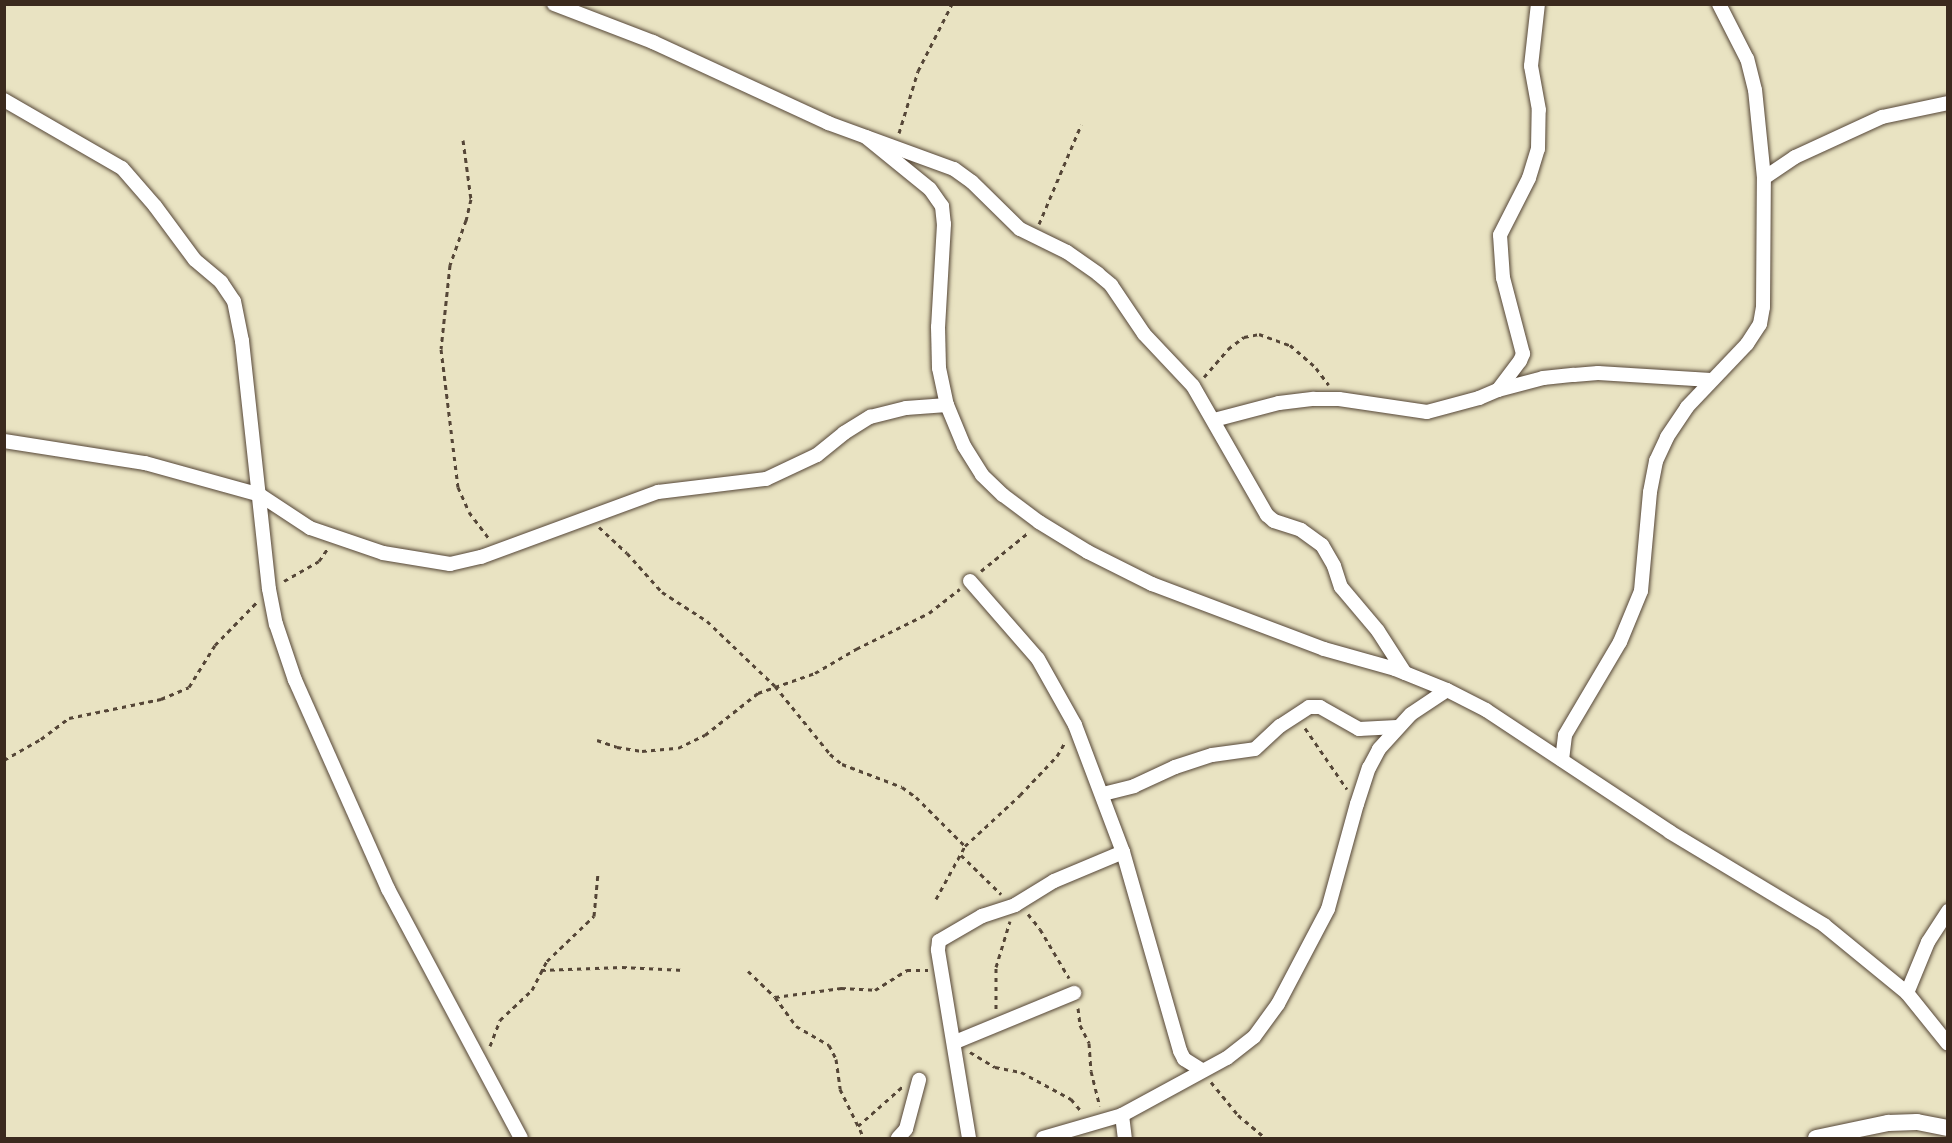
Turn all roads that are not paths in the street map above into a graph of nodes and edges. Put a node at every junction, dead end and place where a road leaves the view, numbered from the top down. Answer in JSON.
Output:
{"nodes":[{"id":1,"x":554,"y":4,"type":"edge"},
{"id":2,"x":1538,"y":4,"type":"edge"},
{"id":3,"x":1719,"y":4,"type":"edge"},
{"id":4,"x":4,"y":100,"type":"edge"},
{"id":5,"x":1947,"y":103,"type":"edge"},
{"id":6,"x":866,"y":137,"type":"junction"},
{"id":7,"x":1764,"y":178,"type":"junction"},
{"id":8,"x":1711,"y":380,"type":"junction"},
{"id":9,"x":1498,"y":390,"type":"junction"},
{"id":10,"x":947,"y":405,"type":"junction"},
{"id":11,"x":1214,"y":420,"type":"junction"},
{"id":12,"x":4,"y":441,"type":"edge"},
{"id":13,"x":260,"y":495,"type":"junction"},
{"id":14,"x":970,"y":580,"type":"road end"},
{"id":15,"x":1405,"y":673,"type":"junction"},
{"id":16,"x":1447,"y":690,"type":"junction"},
{"id":17,"x":1397,"y":727,"type":"junction"},
{"id":18,"x":1562,"y":760,"type":"junction"},
{"id":19,"x":1102,"y":794,"type":"junction"},
{"id":20,"x":1123,"y":852,"type":"junction"},
{"id":21,"x":1947,"y":911,"type":"edge"},
{"id":22,"x":1074,"y":993,"type":"dead end"},
{"id":23,"x":1907,"y":993,"type":"junction"},
{"id":24,"x":955,"y":1042,"type":"junction"},
{"id":25,"x":1947,"y":1044,"type":"edge"},
{"id":26,"x":1203,"y":1071,"type":"junction"},
{"id":27,"x":919,"y":1080,"type":"dead end"},
{"id":28,"x":1122,"y":1115,"type":"junction"},
{"id":29,"x":1947,"y":1128,"type":"edge"},
{"id":30,"x":521,"y":1138,"type":"edge"},
{"id":31,"x":898,"y":1138,"type":"edge"},
{"id":32,"x":969,"y":1138,"type":"edge"},
{"id":33,"x":1043,"y":1138,"type":"edge"},
{"id":34,"x":1125,"y":1138,"type":"edge"},
{"id":35,"x":1816,"y":1138,"type":"edge"}],
"edges":[{"from":1,"to":6,"type":"street"},
{"from":2,"to":9,"type":"street"},
{"from":3,"to":7,"type":"street"},
{"from":4,"to":13,"type":"street"},
{"from":5,"to":7,"type":"street"},
{"from":6,"to":10,"type":"street"},
{"from":6,"to":11,"type":"street"},
{"from":7,"to":8,"type":"street"},
{"from":8,"to":9,"type":"street"},
{"from":8,"to":18,"type":"street"},
{"from":9,"to":11,"type":"street"},
{"from":10,"to":13,"type":"street"},
{"from":10,"to":15,"type":"street"},
{"from":11,"to":15,"type":"street"},
{"from":12,"to":13,"type":"street"},
{"from":13,"to":30,"type":"street"},
{"from":14,"to":19,"type":"street"},
{"from":15,"to":16,"type":"street"},
{"from":16,"to":17,"type":"street"},
{"from":16,"to":18,"type":"street"},
{"from":17,"to":19,"type":"street"},
{"from":17,"to":26,"type":"street"},
{"from":18,"to":23,"type":"street"},
{"from":19,"to":20,"type":"street"},
{"from":20,"to":24,"type":"street"},
{"from":20,"to":26,"type":"street"},
{"from":21,"to":23,"type":"street"},
{"from":22,"to":24,"type":"street"},
{"from":23,"to":25,"type":"street"},
{"from":24,"to":32,"type":"street"},
{"from":26,"to":28,"type":"street"},
{"from":27,"to":31,"type":"street"},
{"from":28,"to":33,"type":"street"},
{"from":28,"to":34,"type":"street"},
{"from":29,"to":35,"type":"street"}]}
